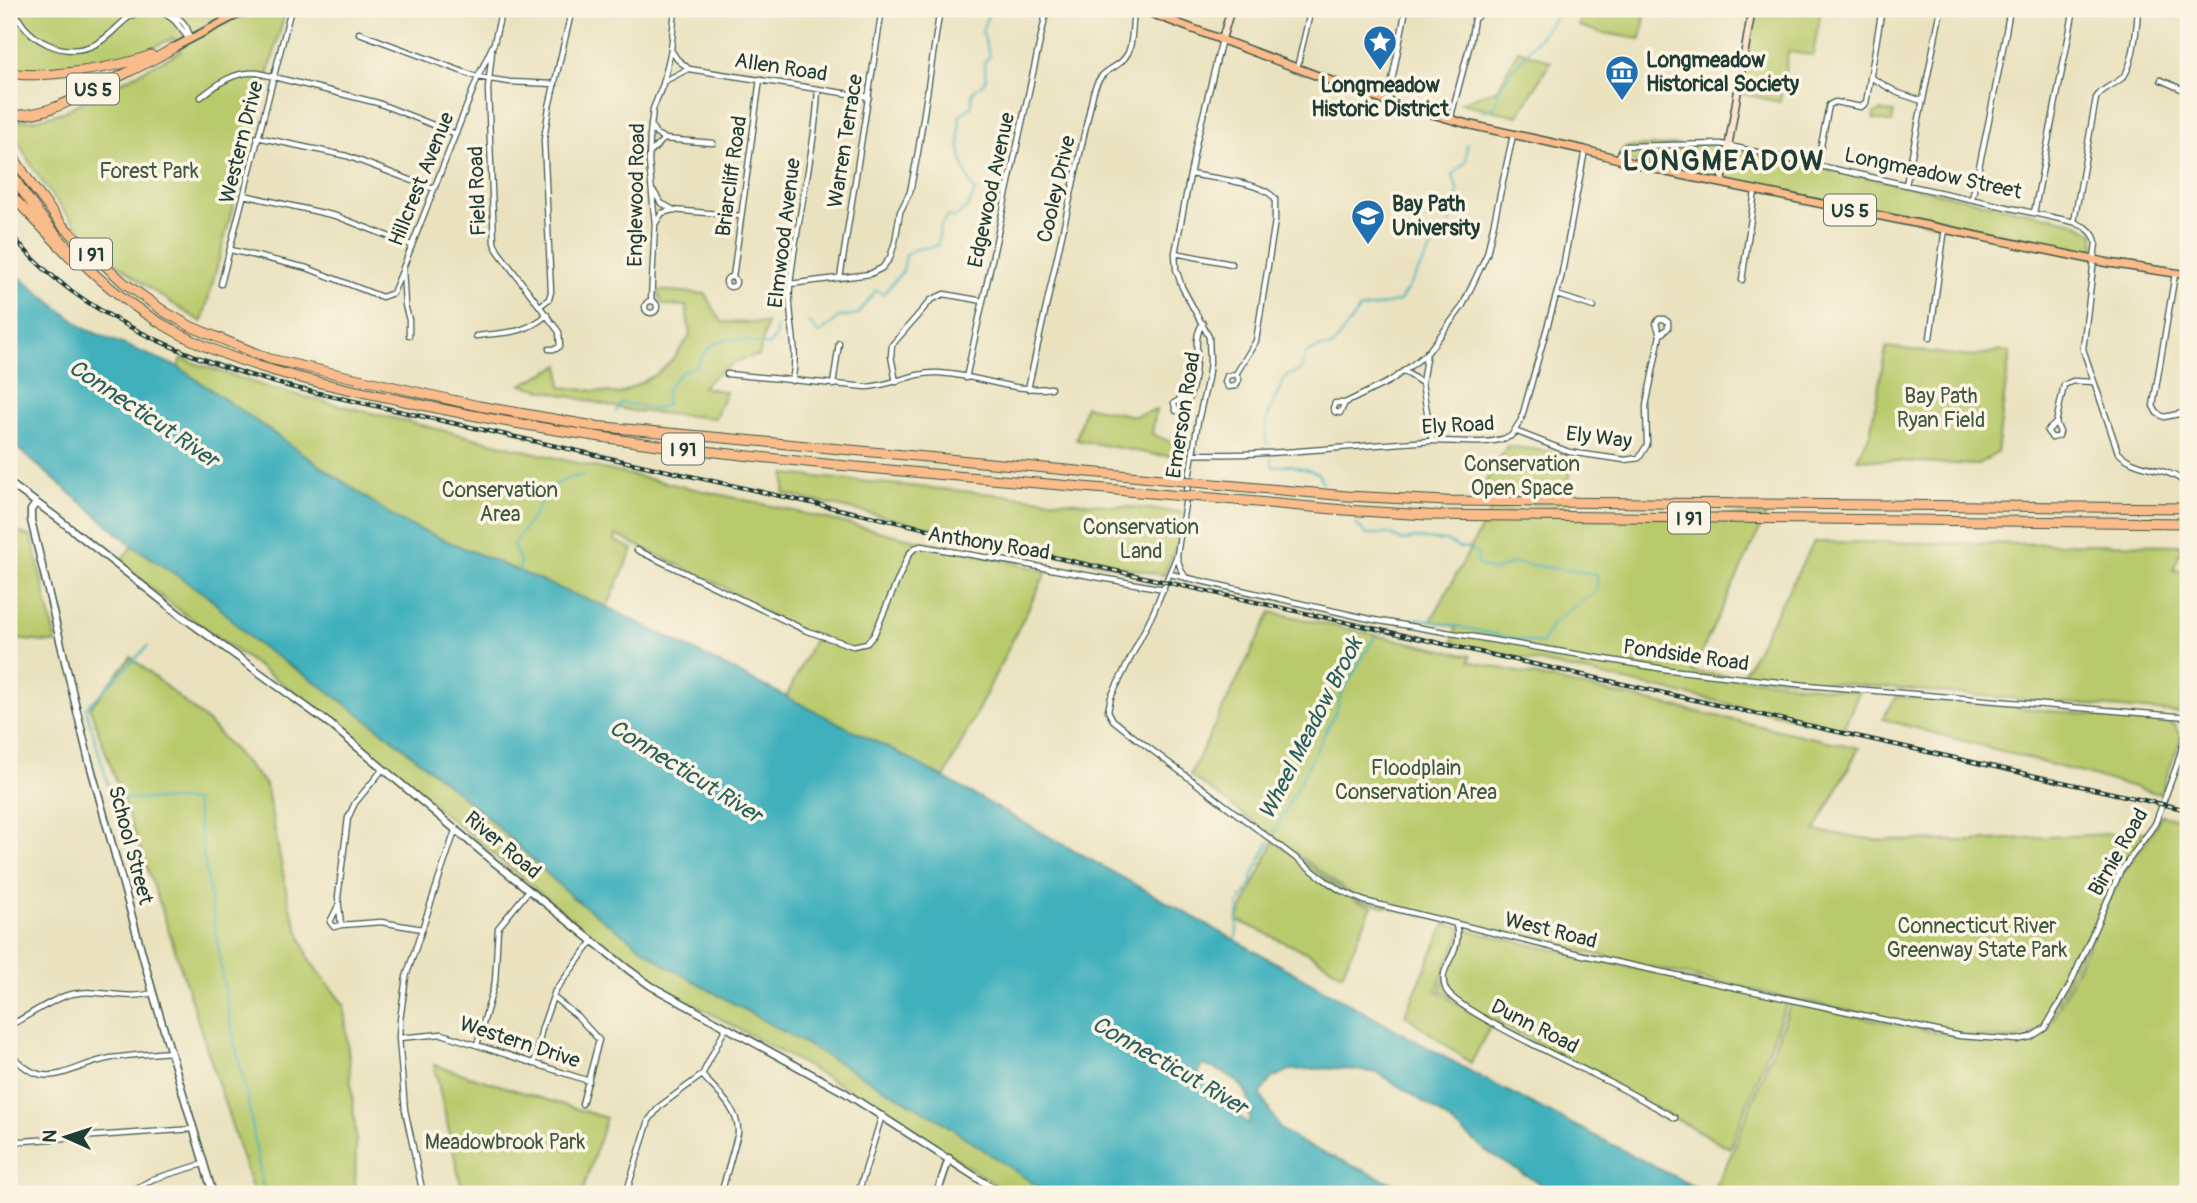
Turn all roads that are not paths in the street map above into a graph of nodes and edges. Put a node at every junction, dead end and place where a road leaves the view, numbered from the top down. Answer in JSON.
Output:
{"nodes":[{"id":1,"x":14,"y":9,"type":"edge"},
{"id":2,"x":151,"y":9,"type":"edge"},
{"id":3,"x":248,"y":9,"type":"edge"},
{"id":4,"x":291,"y":9,"type":"edge"},
{"id":5,"x":502,"y":9,"type":"edge"},
{"id":6,"x":572,"y":9,"type":"edge"},
{"id":7,"x":675,"y":9,"type":"edge"},
{"id":8,"x":882,"y":9,"type":"edge"},
{"id":9,"x":940,"y":9,"type":"edge"},
{"id":10,"x":1047,"y":9,"type":"edge"},
{"id":11,"x":1135,"y":9,"type":"edge"},
{"id":12,"x":1140,"y":9,"type":"edge"},
{"id":13,"x":1171,"y":9,"type":"edge"},
{"id":14,"x":1231,"y":9,"type":"edge"},
{"id":15,"x":1311,"y":9,"type":"edge"},
{"id":16,"x":1406,"y":9,"type":"edge"},
{"id":17,"x":1488,"y":9,"type":"edge"},
{"id":18,"x":1752,"y":9,"type":"edge"},
{"id":19,"x":1882,"y":9,"type":"edge"},
{"id":20,"x":1941,"y":9,"type":"edge"},
{"id":21,"x":2010,"y":9,"type":"edge"},
{"id":22,"x":2074,"y":9,"type":"edge"},
{"id":23,"x":2138,"y":9,"type":"edge"},
{"id":24,"x":2169,"y":9,"type":"edge"},
{"id":25,"x":1474,"y":11,"type":"dead end"},
{"id":26,"x":2188,"y":12,"type":"edge"},
{"id":27,"x":1474,"y":19,"type":"junction"},
{"id":28,"x":1169,"y":20,"type":"junction"},
{"id":29,"x":359,"y":33,"type":"dead end"},
{"id":30,"x":190,"y":39,"type":"junction"},
{"id":31,"x":1222,"y":39,"type":"junction"},
{"id":32,"x":494,"y":43,"type":"junction"},
{"id":33,"x":173,"y":48,"type":"junction"},
{"id":34,"x":671,"y":50,"type":"junction"},
{"id":35,"x":689,"y":69,"type":"junction"},
{"id":36,"x":1297,"y":69,"type":"junction"},
{"id":37,"x":9,"y":73,"type":"edge"},
{"id":38,"x":270,"y":77,"type":"junction"},
{"id":39,"x":478,"y":77,"type":"junction"},
{"id":40,"x":1870,"y":78,"type":"junction"},
{"id":41,"x":489,"y":79,"type":"junction"},
{"id":42,"x":760,"y":79,"type":"junction"},
{"id":43,"x":2161,"y":80,"type":"dead end"},
{"id":44,"x":555,"y":84,"type":"junction"},
{"id":45,"x":663,"y":84,"type":"junction"},
{"id":46,"x":818,"y":89,"type":"junction"},
{"id":47,"x":2188,"y":92,"type":"edge"},
{"id":48,"x":201,"y":97,"type":"dead end"},
{"id":49,"x":869,"y":97,"type":"junction"},
{"id":50,"x":1922,"y":101,"type":"junction"},
{"id":51,"x":1388,"y":102,"type":"junction"},
{"id":52,"x":9,"y":115,"type":"edge"},
{"id":53,"x":1450,"y":120,"type":"junction"},
{"id":54,"x":651,"y":125,"type":"junction"},
{"id":55,"x":456,"y":134,"type":"junction"},
{"id":56,"x":1513,"y":135,"type":"junction"},
{"id":57,"x":257,"y":137,"type":"junction"},
{"id":58,"x":664,"y":139,"type":"junction"},
{"id":59,"x":713,"y":143,"type":"dead end"},
{"id":60,"x":1727,"y":146,"type":"junction"},
{"id":61,"x":9,"y":150,"type":"edge"},
{"id":62,"x":1585,"y":150,"type":"junction"},
{"id":63,"x":649,"y":155,"type":"junction"},
{"id":64,"x":1618,"y":159,"type":"junction"},
{"id":65,"x":1817,"y":166,"type":"junction"},
{"id":66,"x":9,"y":170,"type":"edge"},
{"id":67,"x":1190,"y":174,"type":"junction"},
{"id":68,"x":1722,"y":183,"type":"junction"},
{"id":69,"x":1906,"y":185,"type":"junction"},
{"id":70,"x":434,"y":189,"type":"junction"},
{"id":71,"x":652,"y":189,"type":"junction"},
{"id":72,"x":1755,"y":189,"type":"junction"},
{"id":73,"x":9,"y":193,"type":"edge"},
{"id":74,"x":244,"y":195,"type":"junction"},
{"id":75,"x":1972,"y":199,"type":"junction"},
{"id":76,"x":673,"y":210,"type":"junction"},
{"id":77,"x":2034,"y":213,"type":"junction"},
{"id":78,"x":741,"y":216,"type":"junction"},
{"id":79,"x":2074,"y":222,"type":"junction"},
{"id":80,"x":654,"y":224,"type":"junction"},
{"id":81,"x":1945,"y":228,"type":"junction"},
{"id":82,"x":411,"y":245,"type":"junction"},
{"id":83,"x":231,"y":250,"type":"junction"},
{"id":84,"x":1175,"y":253,"type":"junction"},
{"id":85,"x":2094,"y":260,"type":"junction"},
{"id":86,"x":1232,"y":264,"type":"dead end"},
{"id":87,"x":403,"y":268,"type":"junction"},
{"id":88,"x":2175,"y":274,"type":"junction"},
{"id":89,"x":2188,"y":275,"type":"edge"},
{"id":90,"x":733,"y":277,"type":"dead end"},
{"id":91,"x":840,"y":278,"type":"junction"},
{"id":92,"x":101,"y":280,"type":"junction"},
{"id":93,"x":1742,"y":280,"type":"dead end"},
{"id":94,"x":221,"y":284,"type":"dead end"},
{"id":95,"x":790,"y":284,"type":"junction"},
{"id":96,"x":1557,"y":295,"type":"junction"},
{"id":97,"x":651,"y":301,"type":"dead end"},
{"id":98,"x":983,"y":301,"type":"junction"},
{"id":99,"x":540,"y":306,"type":"junction"},
{"id":100,"x":1594,"y":307,"type":"dead end"},
{"id":101,"x":547,"y":315,"type":"junction"},
{"id":102,"x":1203,"y":323,"type":"junction"},
{"id":103,"x":409,"y":335,"type":"dead end"},
{"id":104,"x":1660,"y":335,"type":"dead end"},
{"id":105,"x":476,"y":336,"type":"dead end"},
{"id":106,"x":1930,"y":338,"type":"dead end"},
{"id":107,"x":839,"y":343,"type":"dead end"},
{"id":108,"x":549,"y":349,"type":"dead end"},
{"id":109,"x":1428,"y":352,"type":"junction"},
{"id":110,"x":1404,"y":371,"type":"junction"},
{"id":111,"x":727,"y":374,"type":"dead end"},
{"id":112,"x":1236,"y":374,"type":"dead end"},
{"id":113,"x":966,"y":378,"type":"junction"},
{"id":114,"x":792,"y":381,"type":"junction"},
{"id":115,"x":896,"y":382,"type":"junction"},
{"id":116,"x":2095,"y":382,"type":"junction"},
{"id":117,"x":1422,"y":383,"type":"junction"},
{"id":118,"x":833,"y":385,"type":"junction"},
{"id":119,"x":1051,"y":388,"type":"dead end"},
{"id":120,"x":1028,"y":389,"type":"junction"},
{"id":121,"x":1190,"y":394,"type":"dead end"},
{"id":122,"x":1345,"y":403,"type":"dead end"},
{"id":123,"x":2188,"y":412,"type":"edge"},
{"id":124,"x":2056,"y":422,"type":"dead end"},
{"id":125,"x":1516,"y":431,"type":"junction"},
{"id":126,"x":1432,"y":441,"type":"junction"},
{"id":127,"x":1193,"y":454,"type":"junction"},
{"id":128,"x":9,"y":483,"type":"edge"},
{"id":129,"x":2185,"y":483,"type":"dead end"},
{"id":130,"x":37,"y":503,"type":"junction"},
{"id":131,"x":2188,"y":508,"type":"edge"},
{"id":132,"x":2188,"y":523,"type":"edge"},
{"id":133,"x":637,"y":550,"type":"dead end"},
{"id":134,"x":1177,"y":555,"type":"junction"},
{"id":135,"x":1170,"y":574,"type":"junction"},
{"id":136,"x":1187,"y":579,"type":"junction"},
{"id":137,"x":1164,"y":589,"type":"junction"},
{"id":138,"x":1108,"y":708,"type":"joint"},
{"id":139,"x":2188,"y":717,"type":"edge"},
{"id":140,"x":2188,"y":726,"type":"edge"},
{"id":141,"x":384,"y":768,"type":"junction"},
{"id":142,"x":456,"y":828,"type":"junction"},
{"id":143,"x":529,"y":890,"type":"junction"},
{"id":144,"x":338,"y":906,"type":"junction"},
{"id":145,"x":1455,"y":924,"type":"junction"},
{"id":146,"x":341,"y":925,"type":"junction"},
{"id":147,"x":422,"y":929,"type":"junction"},
{"id":148,"x":593,"y":940,"type":"junction"},
{"id":149,"x":153,"y":993,"type":"junction"},
{"id":150,"x":552,"y":997,"type":"junction"},
{"id":151,"x":9,"y":1026,"type":"edge"},
{"id":152,"x":726,"y":1027,"type":"junction"},
{"id":153,"x":2045,"y":1028,"type":"joint"},
{"id":154,"x":399,"y":1038,"type":"junction"},
{"id":155,"x":477,"y":1045,"type":"junction"},
{"id":156,"x":9,"y":1052,"type":"edge"},
{"id":157,"x":171,"y":1052,"type":"junction"},
{"id":158,"x":534,"y":1064,"type":"junction"},
{"id":159,"x":702,"y":1075,"type":"junction"},
{"id":160,"x":589,"y":1081,"type":"junction"},
{"id":161,"x":582,"y":1104,"type":"dead end"},
{"id":162,"x":882,"y":1115,"type":"junction"},
{"id":163,"x":1675,"y":1118,"type":"dead end"},
{"id":164,"x":194,"y":1129,"type":"junction"},
{"id":165,"x":9,"y":1142,"type":"edge"},
{"id":166,"x":949,"y":1158,"type":"junction"},
{"id":167,"x":204,"y":1164,"type":"junction"},
{"id":168,"x":127,"y":1194,"type":"edge"},
{"id":169,"x":213,"y":1194,"type":"edge"},
{"id":170,"x":424,"y":1194,"type":"edge"},
{"id":171,"x":626,"y":1194,"type":"edge"},
{"id":172,"x":721,"y":1194,"type":"edge"},
{"id":173,"x":858,"y":1194,"type":"edge"},
{"id":174,"x":937,"y":1194,"type":"edge"},
{"id":175,"x":1002,"y":1194,"type":"edge"}],
"edges":[{"from":1,"to":2,"type":"street"},
{"from":2,"to":30,"type":"street"},
{"from":3,"to":30,"type":"main road","number":"US 5"},
{"from":4,"to":38,"type":"street","name":"Western Drive"},
{"from":5,"to":32,"type":"street","name":"Field Road"},
{"from":6,"to":44,"type":"street"},
{"from":7,"to":34,"type":"street","name":"Englewood Road"},
{"from":8,"to":49,"type":"street","name":"Warren Terrace"},
{"from":9,"to":91,"type":"street"},
{"from":10,"to":98,"type":"street","name":"Edgewood Avenue"},
{"from":11,"to":120,"type":"street","name":"Cooley Drive"},
{"from":12,"to":28,"type":"main road","number":"US 5"},
{"from":13,"to":28,"type":"street"},
{"from":14,"to":31,"type":"main road"},
{"from":15,"to":36,"type":"street"},
{"from":16,"to":51,"type":"street"},
{"from":17,"to":27,"type":"street"},
{"from":18,"to":60,"type":"main road"},
{"from":19,"to":40,"type":"street"},
{"from":20,"to":50,"type":"street"},
{"from":21,"to":75,"type":"street"},
{"from":22,"to":77,"type":"street"},
{"from":23,"to":79,"type":"street"},
{"from":24,"to":26,"type":"street"},
{"from":25,"to":27,"type":"street"},
{"from":27,"to":53,"type":"street"},
{"from":28,"to":31,"type":"main road","number":"US 5"},
{"from":29,"to":39,"type":"street"},
{"from":30,"to":33,"type":"main road","number":"US 5"},
{"from":31,"to":36,"type":"main road","number":"US 5"},
{"from":31,"to":67,"type":"street","name":"Emerson Road"},
{"from":32,"to":39,"type":"street","name":"Field Road"},
{"from":32,"to":41,"type":"street","name":"Field Road"},
{"from":33,"to":37,"type":"highway","number":"US 5"},
{"from":33,"to":52,"type":"highway","number":"US 5"},
{"from":34,"to":35,"type":"street"},
{"from":34,"to":45,"type":"street","name":"Englewood Road"},
{"from":35,"to":42,"type":"street","name":"Allen Road"},
{"from":35,"to":45,"type":"street"},
{"from":36,"to":51,"type":"main road","number":"US 5"},
{"from":38,"to":48,"type":"street"},
{"from":38,"to":55,"type":"street"},
{"from":38,"to":57,"type":"street","name":"Western Drive"},
{"from":39,"to":41,"type":"street"},
{"from":39,"to":55,"type":"street","name":"Hillcrest Avenue"},
{"from":40,"to":50,"type":"street"},
{"from":40,"to":65,"type":"street"},
{"from":41,"to":44,"type":"street"},
{"from":41,"to":99,"type":"street","name":"Field Road"},
{"from":42,"to":46,"type":"street","name":"Allen Road"},
{"from":42,"to":78,"type":"street","name":"Briarcliff Road"},
{"from":43,"to":47,"type":"street"},
{"from":44,"to":99,"type":"street"},
{"from":45,"to":54,"type":"street","name":"Englewood Road"},
{"from":46,"to":49,"type":"street","name":"Allen Road"},
{"from":46,"to":95,"type":"street","name":"Elmwood Avenue"},
{"from":49,"to":91,"type":"street","name":"Warren Terrace"},
{"from":50,"to":69,"type":"street"},
{"from":51,"to":53,"type":"main road","number":"US 5"},
{"from":53,"to":56,"type":"main road","number":"US 5"},
{"from":54,"to":58,"type":"street"},
{"from":54,"to":63,"type":"street","name":"Englewood Road"},
{"from":55,"to":70,"type":"street","name":"Hillcrest Avenue"},
{"from":56,"to":62,"type":"main road","number":"US 5"},
{"from":56,"to":109,"type":"street"},
{"from":57,"to":70,"type":"street"},
{"from":57,"to":74,"type":"street","name":"Western Drive"},
{"from":58,"to":59,"type":"street"},
{"from":58,"to":63,"type":"street"},
{"from":60,"to":64,"type":"street","name":"Longmeadow Street"},
{"from":60,"to":65,"type":"street","name":"Longmeadow Street"},
{"from":60,"to":68,"type":"main road"},
{"from":61,"to":131,"type":"highway","number":"I 91"},
{"from":62,"to":64,"type":"main road","number":"US 5"},
{"from":62,"to":96,"type":"street","name":"Ely Road"},
{"from":63,"to":71,"type":"street","name":"Englewood Road"},
{"from":64,"to":68,"type":"main road","number":"US 5"},
{"from":65,"to":69,"type":"street","name":"Longmeadow Street"},
{"from":66,"to":92,"type":"highway","number":"I 91"},
{"from":67,"to":84,"type":"street","name":"Emerson Road"},
{"from":67,"to":112,"type":"street"},
{"from":68,"to":72,"type":"main road","number":"US 5"},
{"from":69,"to":75,"type":"street","name":"Longmeadow Street"},
{"from":70,"to":82,"type":"street","name":"Hillcrest Avenue"},
{"from":71,"to":76,"type":"street"},
{"from":71,"to":80,"type":"street","name":"Englewood Road"},
{"from":72,"to":81,"type":"main road","number":"US 5"},
{"from":72,"to":93,"type":"street"},
{"from":73,"to":92,"type":"highway"},
{"from":74,"to":82,"type":"street"},
{"from":74,"to":83,"type":"street","name":"Western Drive"},
{"from":75,"to":77,"type":"street","name":"Longmeadow Street"},
{"from":76,"to":78,"type":"street"},
{"from":76,"to":80,"type":"street"},
{"from":77,"to":79,"type":"street","name":"Longmeadow Street"},
{"from":78,"to":90,"type":"street","name":"Briarcliff Road"},
{"from":79,"to":85,"type":"street"},
{"from":80,"to":97,"type":"street","name":"Englewood Road"},
{"from":81,"to":85,"type":"main road","number":"US 5"},
{"from":81,"to":106,"type":"street"},
{"from":82,"to":87,"type":"street","name":"Hillcrest Avenue"},
{"from":83,"to":87,"type":"street"},
{"from":83,"to":94,"type":"street","name":"Western Drive"},
{"from":84,"to":86,"type":"street"},
{"from":84,"to":102,"type":"street","name":"Emerson Road"},
{"from":85,"to":88,"type":"main road","number":"US 5"},
{"from":85,"to":116,"type":"street"},
{"from":87,"to":103,"type":"street","name":"Hillcrest Avenue"},
{"from":88,"to":89,"type":"main road","number":"US 5"},
{"from":88,"to":123,"type":"street"},
{"from":91,"to":95,"type":"street"},
{"from":92,"to":132,"type":"highway","number":"I 91"},
{"from":95,"to":114,"type":"street","name":"Elmwood Avenue"},
{"from":96,"to":100,"type":"street"},
{"from":96,"to":125,"type":"street","name":"Ely Road"},
{"from":98,"to":113,"type":"street","name":"Edgewood Avenue"},
{"from":98,"to":115,"type":"street"},
{"from":99,"to":101,"type":"street","name":"Field Road"},
{"from":101,"to":105,"type":"street"},
{"from":101,"to":108,"type":"street","name":"Field Road"},
{"from":102,"to":121,"type":"street"},
{"from":102,"to":127,"type":"street","name":"Emerson Road"},
{"from":104,"to":125,"type":"street","name":"Ely Way"},
{"from":107,"to":118,"type":"street"},
{"from":109,"to":110,"type":"street"},
{"from":109,"to":117,"type":"street"},
{"from":110,"to":117,"type":"street"},
{"from":110,"to":122,"type":"street"},
{"from":111,"to":114,"type":"street"},
{"from":113,"to":115,"type":"street"},
{"from":113,"to":120,"type":"street"},
{"from":114,"to":118,"type":"street"},
{"from":115,"to":118,"type":"street"},
{"from":116,"to":124,"type":"street"},
{"from":116,"to":129,"type":"street"},
{"from":117,"to":126,"type":"street"},
{"from":119,"to":120,"type":"street"},
{"from":125,"to":126,"type":"street","name":"Ely Road"},
{"from":126,"to":127,"type":"street","name":"Ely Road"},
{"from":127,"to":134,"type":"street","name":"Emerson Road"},
{"from":128,"to":130,"type":"street","name":"River Road"},
{"from":130,"to":141,"type":"street","name":"River Road"},
{"from":130,"to":149,"type":"street","name":"School Street"},
{"from":133,"to":137,"type":"street","name":"Anthony Road"},
{"from":134,"to":135,"type":"street","name":"Emerson Road"},
{"from":134,"to":136,"type":"street"},
{"from":135,"to":136,"type":"street","name":"Pondside Road"},
{"from":135,"to":137,"type":"street","name":"Emerson Road"},
{"from":136,"to":139,"type":"street","name":"Pondside Road"},
{"from":137,"to":138,"type":"street","name":"Emerson Road"},
{"from":138,"to":145,"type":"street","name":"West Road"},
{"from":140,"to":153,"type":"street","name":"Birnie Road"},
{"from":141,"to":142,"type":"street","name":"River Road"},
{"from":141,"to":144,"type":"street"},
{"from":142,"to":143,"type":"street","name":"River Road"},
{"from":142,"to":147,"type":"street"},
{"from":143,"to":148,"type":"street","name":"River Road"},
{"from":143,"to":155,"type":"street"},
{"from":144,"to":146,"type":"street"},
{"from":144,"to":146,"type":"street"},
{"from":145,"to":153,"type":"street","name":"West Road"},
{"from":145,"to":163,"type":"street","name":"Dunn Road"},
{"from":146,"to":147,"type":"street"},
{"from":147,"to":154,"type":"street"},
{"from":148,"to":150,"type":"street"},
{"from":148,"to":152,"type":"street","name":"River Road"},
{"from":149,"to":151,"type":"street"},
{"from":149,"to":157,"type":"street","name":"School Street"},
{"from":150,"to":158,"type":"street"},
{"from":150,"to":160,"type":"street"},
{"from":152,"to":159,"type":"street"},
{"from":152,"to":162,"type":"street","name":"River Road"},
{"from":154,"to":155,"type":"street","name":"Western Drive"},
{"from":154,"to":170,"type":"street"},
{"from":155,"to":158,"type":"street","name":"Western Drive"},
{"from":156,"to":157,"type":"street"},
{"from":157,"to":164,"type":"street","name":"School Street"},
{"from":158,"to":160,"type":"street","name":"Western Drive"},
{"from":159,"to":171,"type":"street"},
{"from":159,"to":172,"type":"street"},
{"from":160,"to":161,"type":"street"},
{"from":162,"to":166,"type":"street","name":"River Road"},
{"from":162,"to":173,"type":"street"},
{"from":164,"to":165,"type":"street"},
{"from":164,"to":167,"type":"street","name":"School Street"},
{"from":166,"to":174,"type":"street"},
{"from":166,"to":175,"type":"street","name":"River Road"},
{"from":167,"to":168,"type":"street"},
{"from":167,"to":169,"type":"street","name":"School Street"}]}
